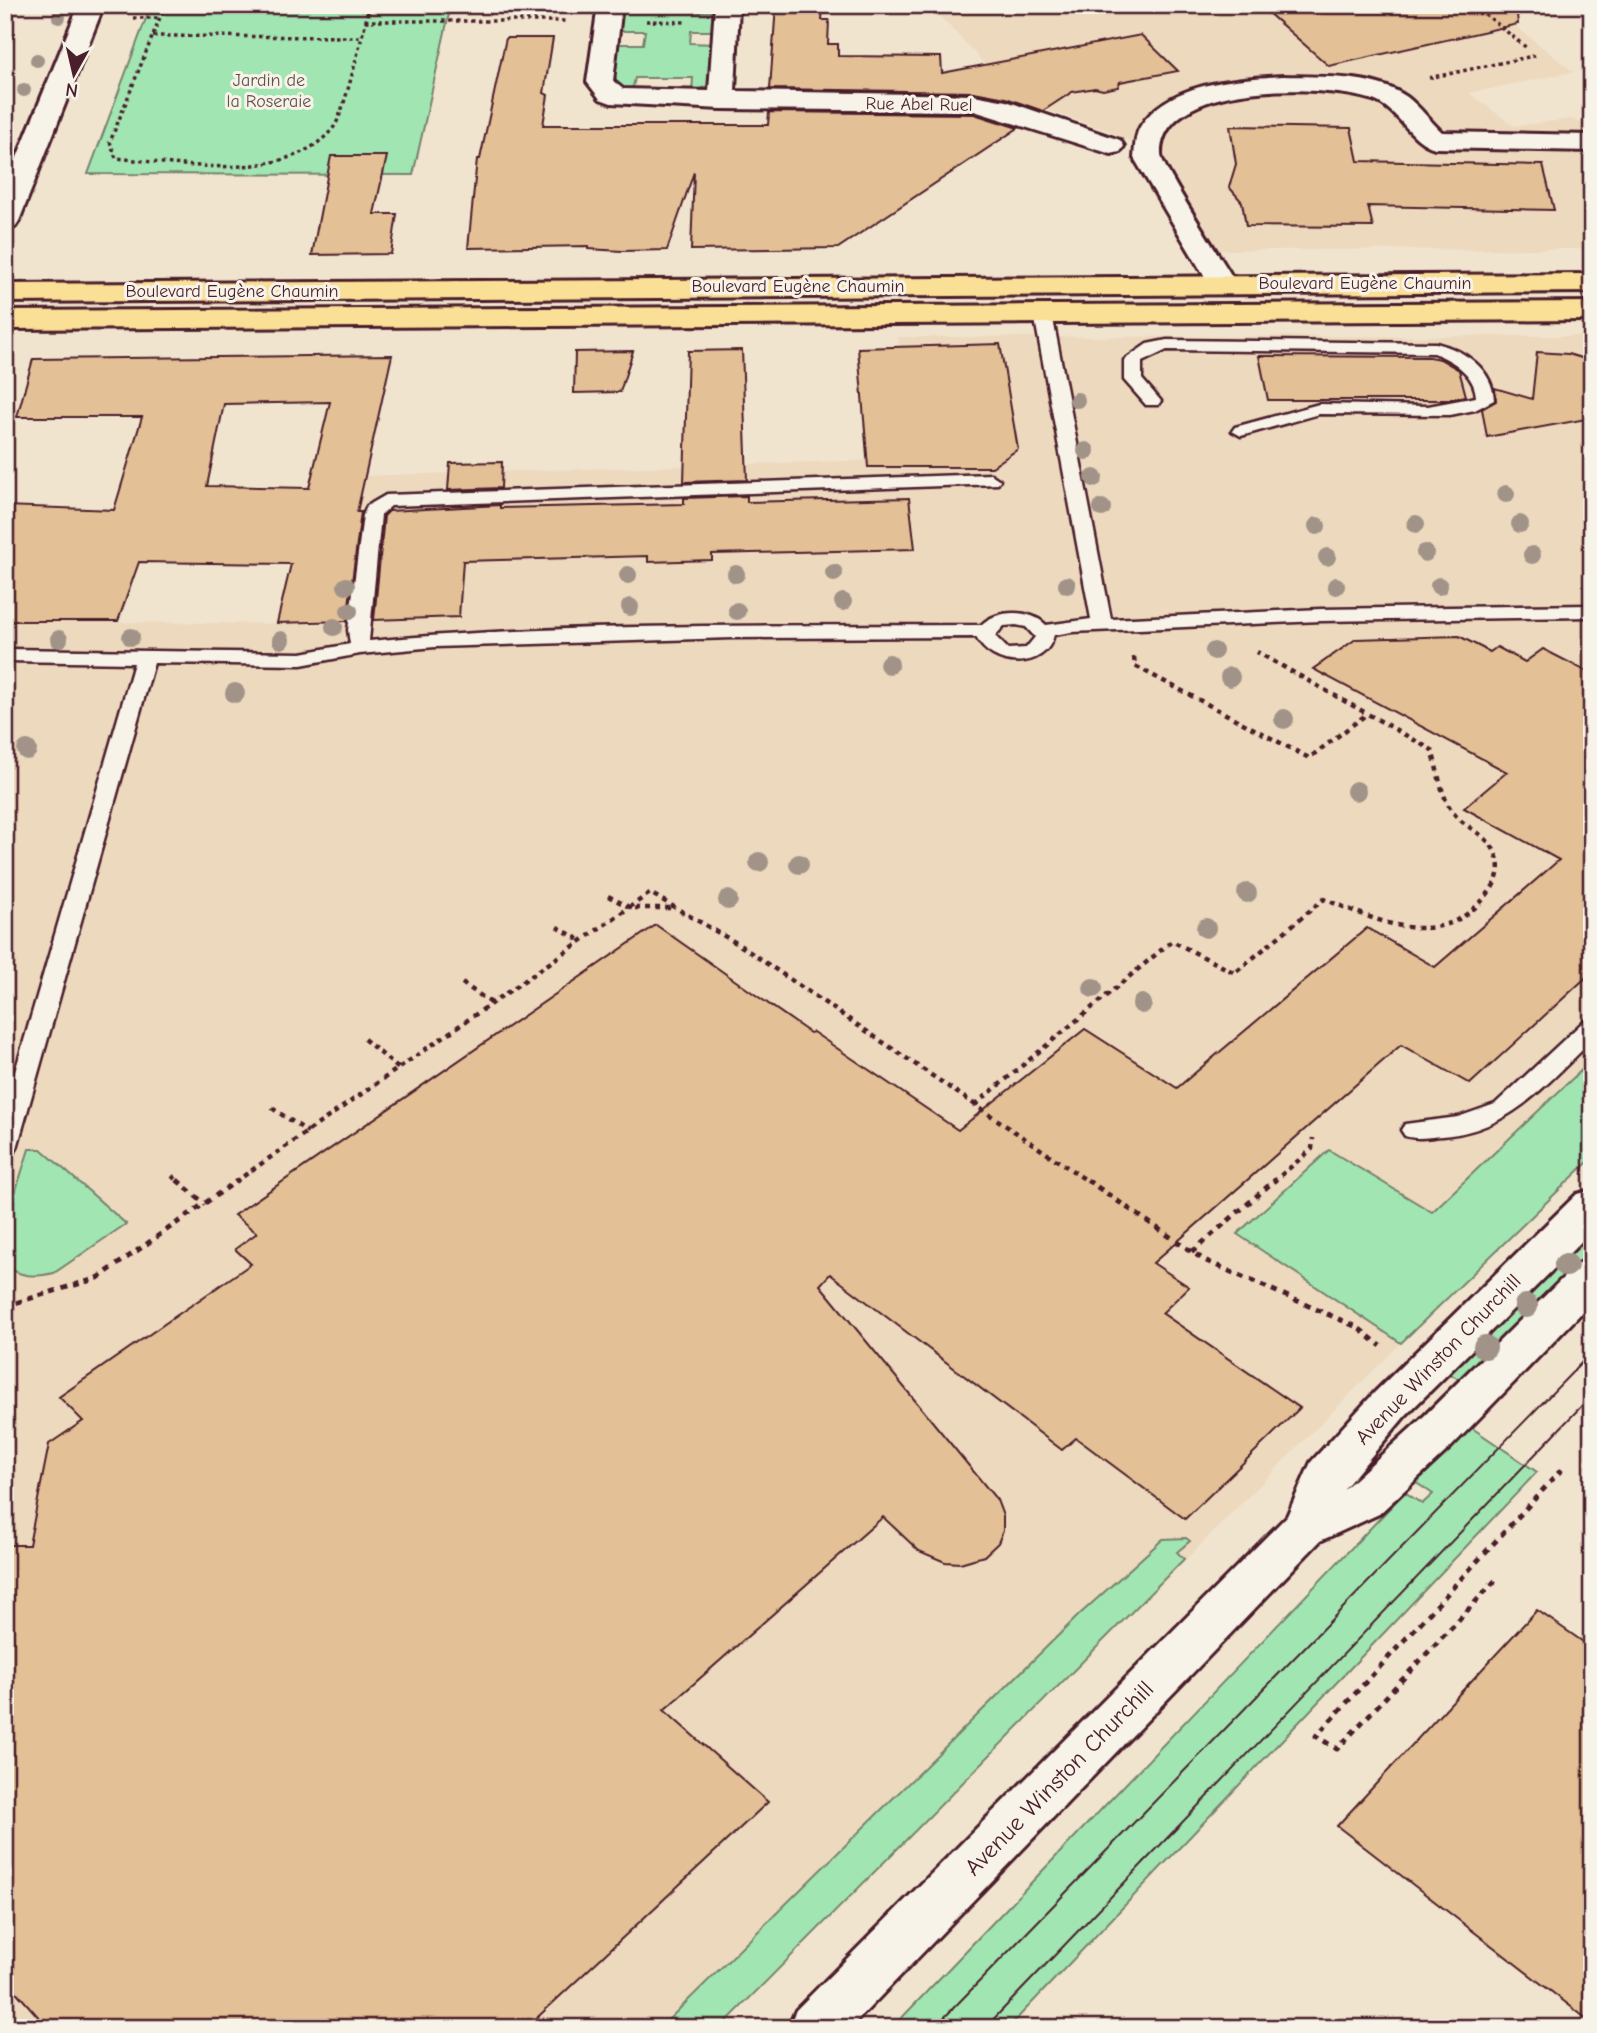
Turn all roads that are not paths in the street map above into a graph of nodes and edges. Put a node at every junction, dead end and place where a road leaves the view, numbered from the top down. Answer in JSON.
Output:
{"nodes":[{"id":1,"x":92,"y":5,"type":"edge"},
{"id":2,"x":609,"y":13,"type":"edge"},
{"id":3,"x":727,"y":14,"type":"edge"},
{"id":4,"x":721,"y":101,"type":"junction"},
{"id":5,"x":1592,"y":143,"type":"edge"},
{"id":6,"x":1111,"y":146,"type":"dead end"},
{"id":7,"x":5,"y":221,"type":"edge"},
{"id":8,"x":1222,"y":283,"type":"junction"},
{"id":9,"x":1592,"y":283,"type":"edge"},
{"id":10,"x":5,"y":293,"type":"edge"},
{"id":11,"x":1592,"y":311,"type":"edge"},
{"id":12,"x":1043,"y":314,"type":"junction"},
{"id":13,"x":5,"y":320,"type":"edge"},
{"id":14,"x":1152,"y":401,"type":"dead end"},
{"id":15,"x":1241,"y":431,"type":"dead end"},
{"id":16,"x":991,"y":480,"type":"dead end"},
{"id":17,"x":1592,"y":611,"type":"edge"},
{"id":18,"x":1102,"y":623,"type":"junction"},
{"id":19,"x":986,"y":631,"type":"junction"},
{"id":20,"x":1043,"y":632,"type":"junction"},
{"id":21,"x":360,"y":648,"type":"junction"},
{"id":22,"x":5,"y":655,"type":"edge"},
{"id":23,"x":145,"y":656,"type":"junction"},
{"id":24,"x":1592,"y":1027,"type":"edge"},
{"id":25,"x":10,"y":1104,"type":"edge"},
{"id":26,"x":1413,"y":1130,"type":"dead end"},
{"id":27,"x":5,"y":1148,"type":"edge"},
{"id":28,"x":1592,"y":1205,"type":"edge"},
{"id":29,"x":1592,"y":1275,"type":"edge"},
{"id":30,"x":1304,"y":1528,"type":"junction"},
{"id":31,"x":814,"y":2028,"type":"edge"}],
"edges":[{"from":1,"to":7,"type":"street"},
{"from":2,"to":4,"type":"street","name":"Rue Abel Ruel"},
{"from":3,"to":4,"type":"street"},
{"from":4,"to":6,"type":"street","name":"Rue Abel Ruel"},
{"from":5,"to":8,"type":"street"},
{"from":8,"to":9,"type":"main road","name":"Boulevard Eugène Chaumin"},
{"from":8,"to":10,"type":"main road","name":"Boulevard Eugène Chaumin"},
{"from":11,"to":12,"type":"main road","name":"Boulevard Eugène Chaumin"},
{"from":12,"to":13,"type":"main road","name":"Boulevard Eugène Chaumin"},
{"from":12,"to":18,"type":"lane"},
{"from":14,"to":15,"type":"lane"},
{"from":16,"to":21,"type":"lane"},
{"from":17,"to":18,"type":"lane"},
{"from":18,"to":20,"type":"lane"},
{"from":19,"to":20,"type":"lane"},
{"from":19,"to":20,"type":"lane"},
{"from":19,"to":21,"type":"lane"},
{"from":21,"to":23,"type":"lane"},
{"from":22,"to":23,"type":"lane"},
{"from":23,"to":25,"type":"lane"},
{"from":24,"to":26,"type":"lane"},
{"from":25,"to":27,"type":"lane"},
{"from":28,"to":30,"type":"street","name":"Avenue Winston Churchill"},
{"from":29,"to":30,"type":"street","name":"Avenue Winston Churchill"},
{"from":30,"to":31,"type":"street","name":"Avenue Winston Churchill"}]}
